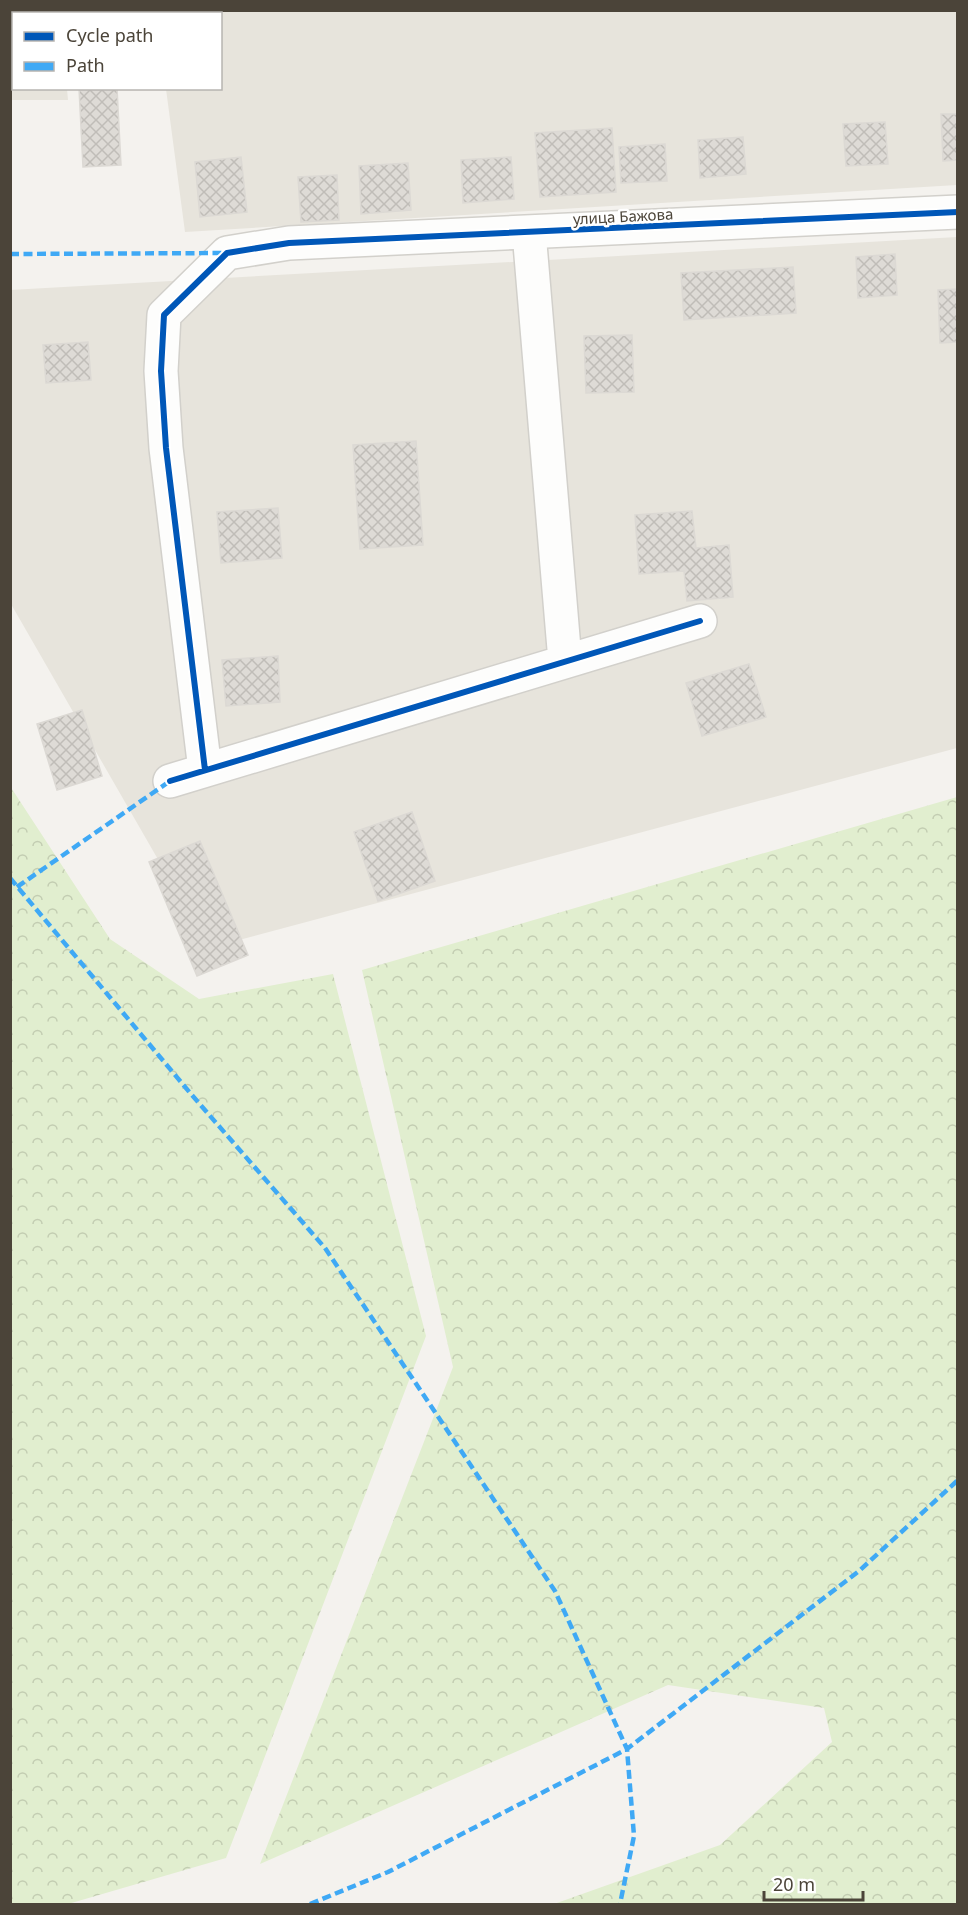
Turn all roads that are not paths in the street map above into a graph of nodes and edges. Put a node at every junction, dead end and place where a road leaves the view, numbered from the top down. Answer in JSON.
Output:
{"nodes":[{"id":1,"x":957,"y":212,"type":"edge"},
{"id":2,"x":529,"y":232,"type":"junction"},
{"id":3,"x":700,"y":621,"type":"dead end"},
{"id":4,"x":565,"y":662,"type":"junction"},
{"id":5,"x":205,"y":770,"type":"junction"},
{"id":6,"x":170,"y":781,"type":"dead end"}],
"edges":[{"from":1,"to":2,"type":"street","name":"улица Бажова"},
{"from":2,"to":4,"type":"street"},
{"from":2,"to":5,"type":"street","name":"улица Бажова"},
{"from":3,"to":4,"type":"street"},
{"from":4,"to":5,"type":"street"},
{"from":5,"to":6,"type":"street"}]}
